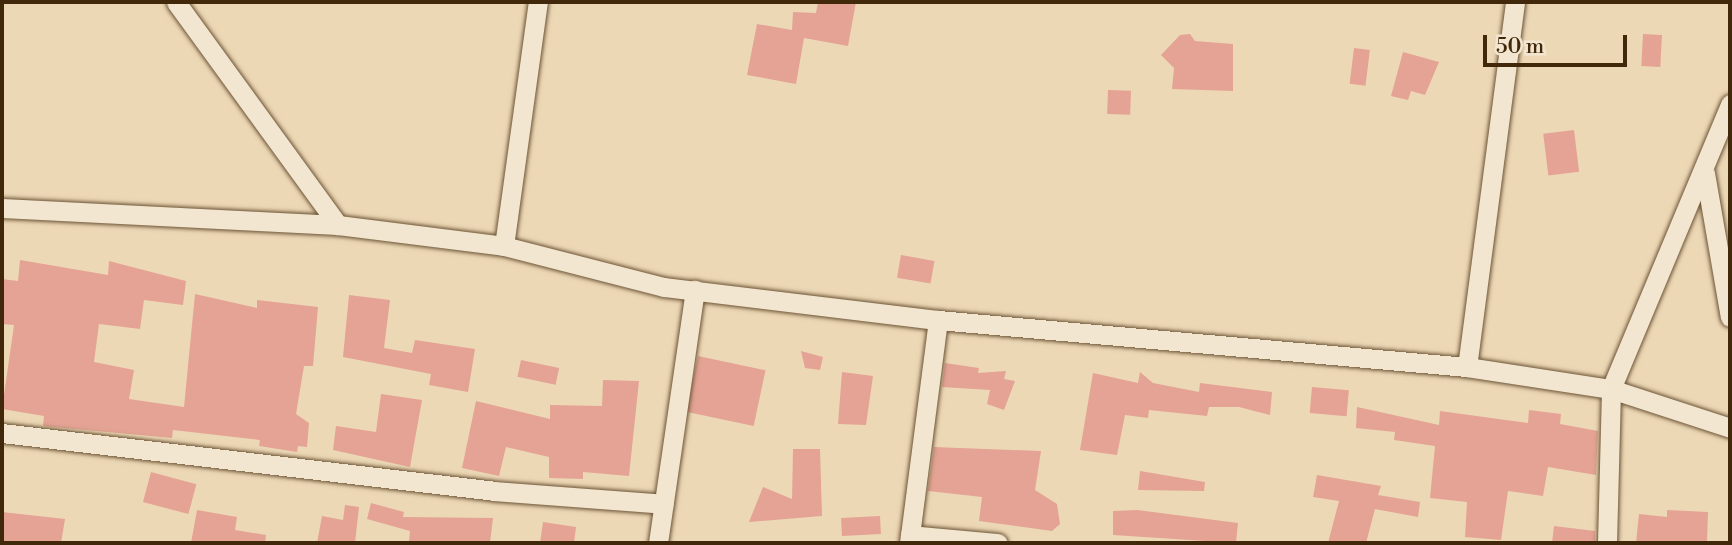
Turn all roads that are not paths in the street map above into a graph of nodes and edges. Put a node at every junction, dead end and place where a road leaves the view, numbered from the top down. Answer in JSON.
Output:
{"nodes":[{"id":1,"x":176,"y":2,"type":"edge"},
{"id":2,"x":538,"y":2,"type":"edge"},
{"id":3,"x":1514,"y":2,"type":"edge"},
{"id":4,"x":1730,"y":104,"type":"edge"},
{"id":5,"x":1705,"y":172,"type":"junction"},
{"id":6,"x":2,"y":208,"type":"edge"},
{"id":7,"x":338,"y":225,"type":"junction"},
{"id":8,"x":504,"y":246,"type":"junction"},
{"id":9,"x":695,"y":290,"type":"junction"},
{"id":10,"x":1730,"y":317,"type":"edge"},
{"id":11,"x":938,"y":320,"type":"junction"},
{"id":12,"x":1467,"y":367,"type":"junction"},
{"id":13,"x":1611,"y":389,"type":"junction"},
{"id":14,"x":1730,"y":428,"type":"edge"},
{"id":15,"x":2,"y":433,"type":"edge"},
{"id":16,"x":664,"y":504,"type":"junction"},
{"id":17,"x":910,"y":539,"type":"edge"},
{"id":18,"x":658,"y":543,"type":"edge"},
{"id":19,"x":998,"y":543,"type":"edge"},
{"id":20,"x":1607,"y":543,"type":"edge"}],
"edges":[{"from":1,"to":7,"type":"street"},
{"from":2,"to":8,"type":"street"},
{"from":3,"to":12,"type":"street"},
{"from":4,"to":5,"type":"street"},
{"from":5,"to":10,"type":"street"},
{"from":5,"to":13,"type":"street"},
{"from":6,"to":7,"type":"street"},
{"from":7,"to":8,"type":"street"},
{"from":8,"to":9,"type":"street"},
{"from":9,"to":11,"type":"street"},
{"from":9,"to":16,"type":"street"},
{"from":11,"to":12,"type":"street"},
{"from":11,"to":17,"type":"street"},
{"from":12,"to":13,"type":"street"},
{"from":13,"to":14,"type":"street"},
{"from":13,"to":20,"type":"street"},
{"from":15,"to":16,"type":"street"},
{"from":16,"to":18,"type":"street"},
{"from":17,"to":19,"type":"street"}]}
